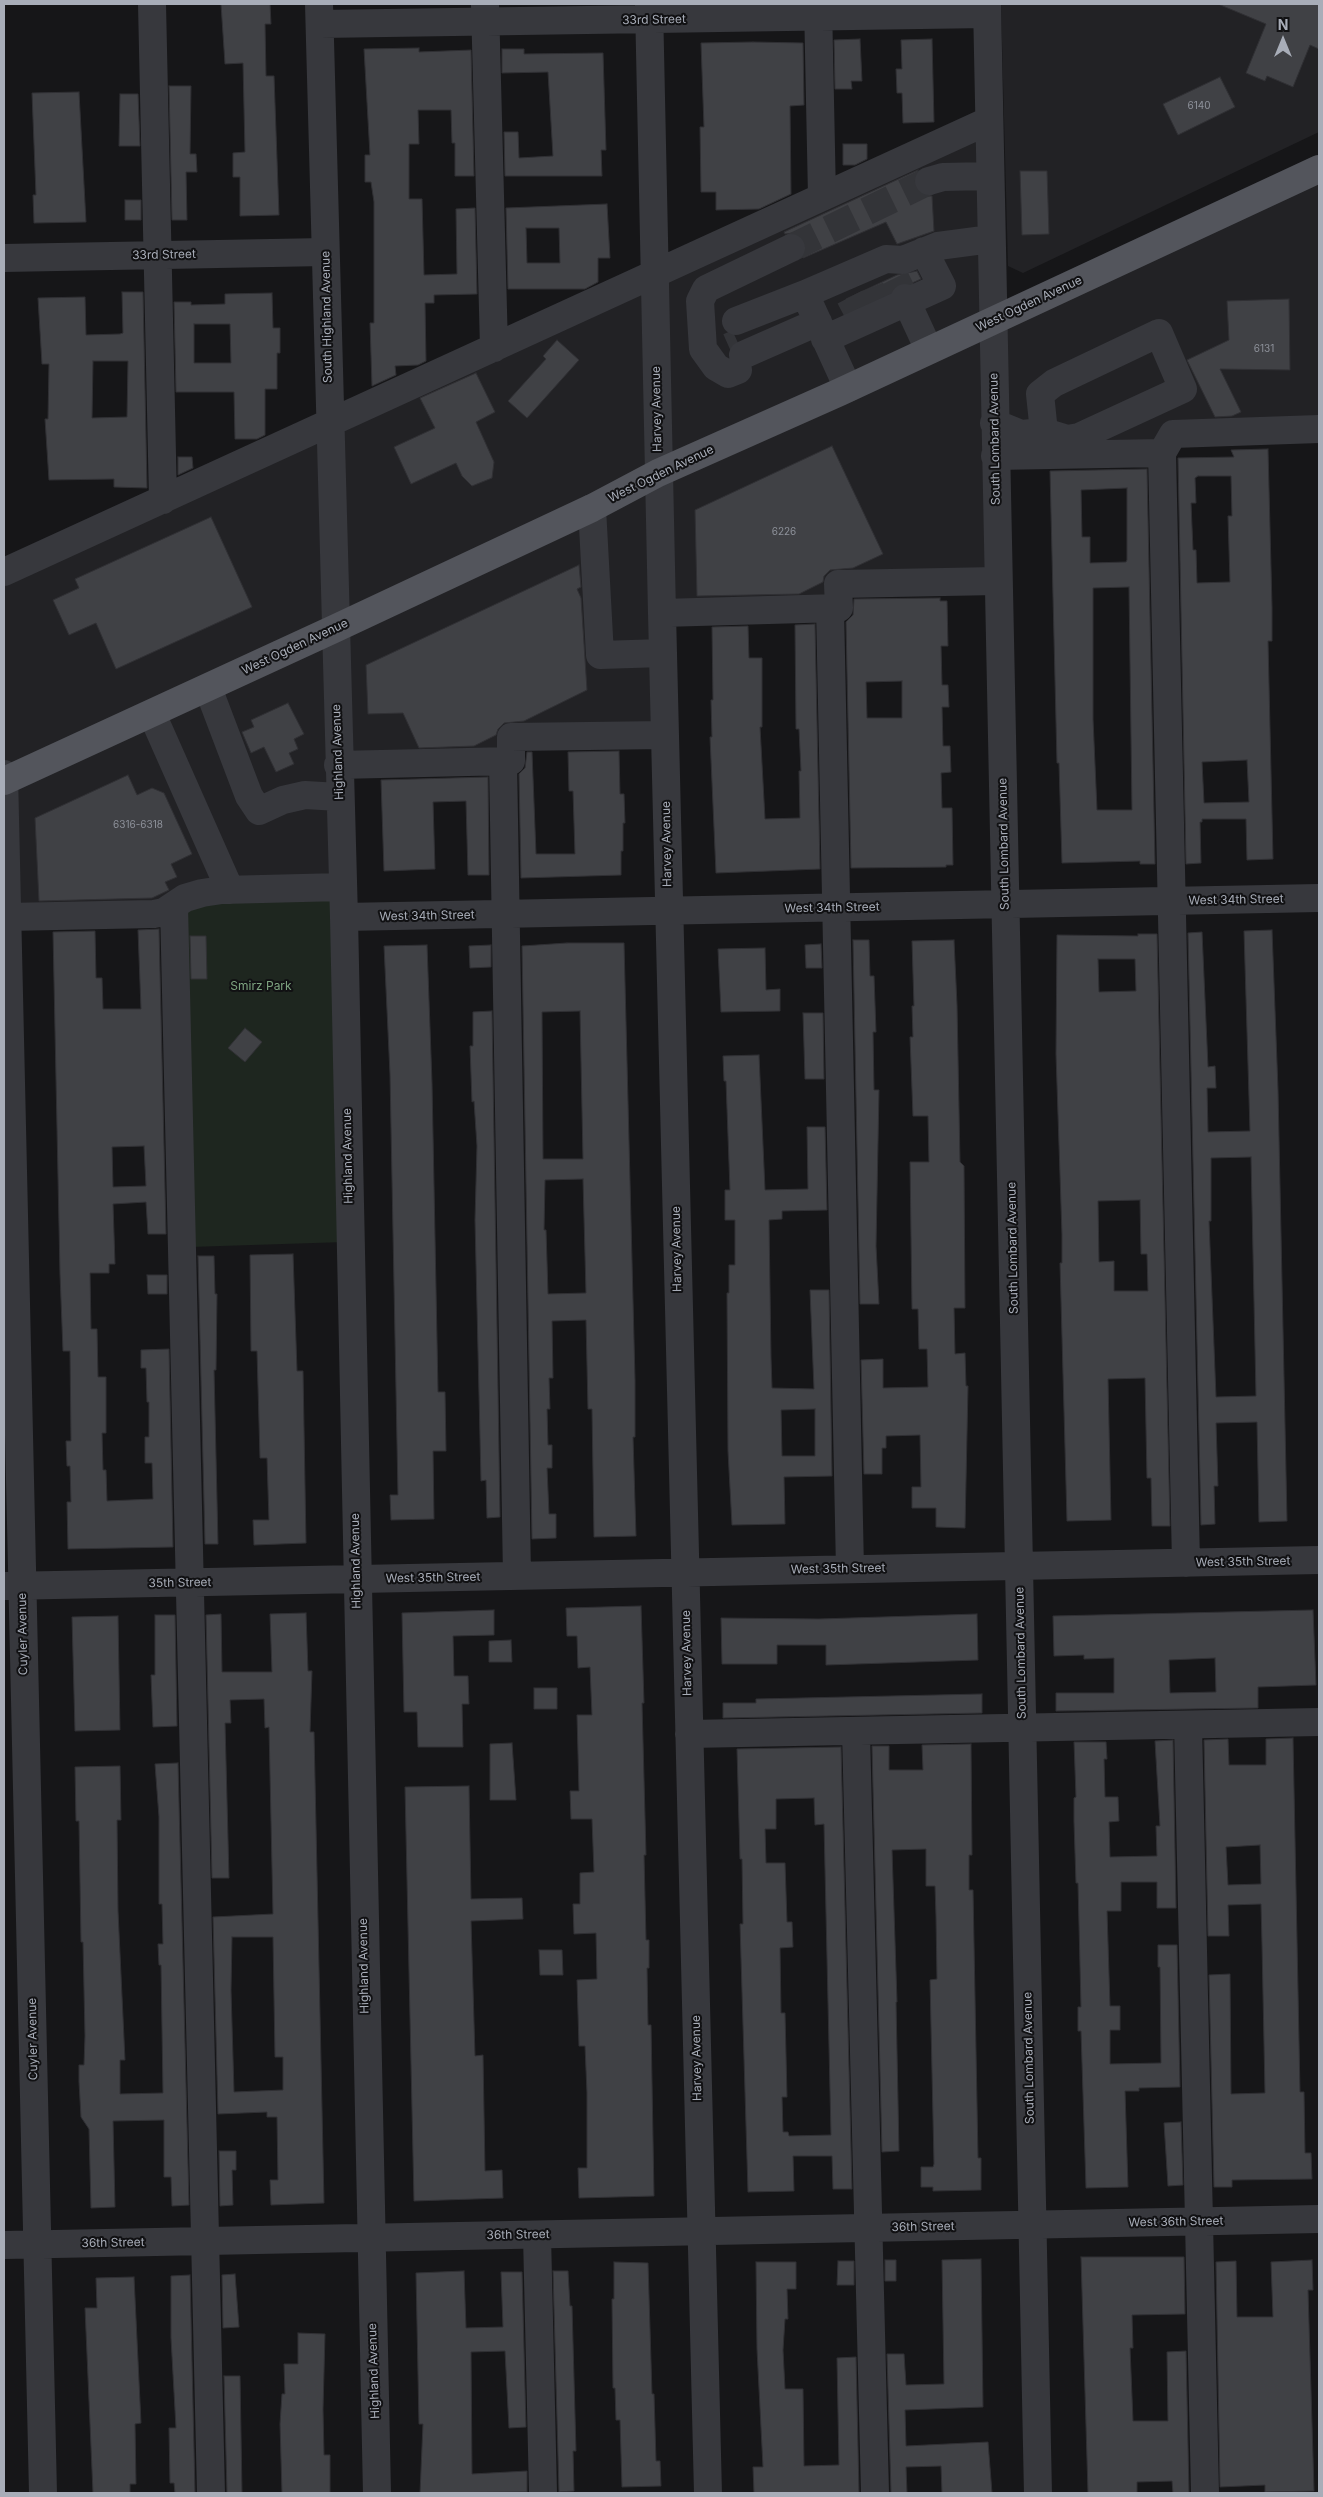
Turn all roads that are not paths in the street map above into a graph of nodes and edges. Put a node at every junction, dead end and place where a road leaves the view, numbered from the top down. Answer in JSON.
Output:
{"nodes":[{"id":1,"x":152,"y":4,"type":"edge"},
{"id":2,"x":987,"y":9,"type":"edge"},
{"id":3,"x":818,"y":10,"type":"edge"},
{"id":4,"x":649,"y":12,"type":"edge"},
{"id":5,"x":485,"y":13,"type":"edge"},
{"id":6,"x":319,"y":14,"type":"edge"},
{"id":7,"x":988,"y":121,"type":"junction"},
{"id":8,"x":1319,"y":169,"type":"edge"},
{"id":9,"x":989,"y":176,"type":"junction"},
{"id":10,"x":929,"y":181,"type":"tunnel mouth"},
{"id":11,"x":822,"y":197,"type":"junction"},
{"id":12,"x":991,"y":239,"type":"junction"},
{"id":13,"x":791,"y":248,"type":"tunnel mouth"},
{"id":14,"x":325,"y":252,"type":"junction"},
{"id":15,"x":924,"y":252,"type":"junction"},
{"id":16,"x":158,"y":256,"type":"junction"},
{"id":17,"x":4,"y":258,"type":"edge"},
{"id":18,"x":654,"y":272,"type":"junction"},
{"id":19,"x":805,"y":294,"type":"junction"},
{"id":20,"x":875,"y":295,"type":"junction"},
{"id":21,"x":993,"y":321,"type":"junction"},
{"id":22,"x":816,"y":329,"type":"junction"},
{"id":23,"x":494,"y":348,"type":"junction"},
{"id":24,"x":929,"y":350,"type":"junction"},
{"id":25,"x":735,"y":354,"type":"junction"},
{"id":26,"x":848,"y":388,"type":"junction"},
{"id":27,"x":994,"y":423,"type":"junction"},
{"id":28,"x":329,"y":424,"type":"junction"},
{"id":29,"x":1319,"y":429,"type":"edge"},
{"id":30,"x":1044,"y":432,"type":"junction"},
{"id":31,"x":1162,"y":454,"type":"junction"},
{"id":32,"x":995,"y":456,"type":"junction"},
{"id":33,"x":658,"y":473,"type":"junction"},
{"id":34,"x":163,"y":500,"type":"junction"},
{"id":35,"x":592,"y":508,"type":"junction"},
{"id":36,"x":4,"y":572,"type":"edge"},
{"id":37,"x":998,"y":581,"type":"junction"},
{"id":38,"x":830,"y":608,"type":"junction"},
{"id":39,"x":662,"y":613,"type":"junction"},
{"id":40,"x":334,"y":629,"type":"junction"},
{"id":41,"x":663,"y":653,"type":"junction"},
{"id":42,"x":208,"y":688,"type":"junction"},
{"id":43,"x":152,"y":714,"type":"junction"},
{"id":44,"x":665,"y":734,"type":"junction"},
{"id":45,"x":503,"y":761,"type":"junction"},
{"id":46,"x":338,"y":765,"type":"junction"},
{"id":47,"x":4,"y":774,"type":"edge"},
{"id":48,"x":4,"y":781,"type":"edge"},
{"id":49,"x":339,"y":797,"type":"junction"},
{"id":50,"x":342,"y":887,"type":"junction"},
{"id":51,"x":230,"y":890,"type":"junction"},
{"id":52,"x":1319,"y":898,"type":"edge"},
{"id":53,"x":1171,"y":901,"type":"junction"},
{"id":54,"x":1005,"y":904,"type":"junction"},
{"id":55,"x":174,"y":906,"type":"junction"},
{"id":56,"x":837,"y":908,"type":"junction"},
{"id":57,"x":669,"y":911,"type":"junction"},
{"id":58,"x":505,"y":914,"type":"junction"},
{"id":59,"x":7,"y":917,"type":"junction"},
{"id":60,"x":344,"y":917,"type":"junction"},
{"id":61,"x":7,"y":1037,"type":"edge"},
{"id":62,"x":1319,"y":1560,"type":"edge"},
{"id":63,"x":1186,"y":1563,"type":"junction"},
{"id":64,"x":1020,"y":1566,"type":"junction"},
{"id":65,"x":850,"y":1569,"type":"junction"},
{"id":66,"x":685,"y":1571,"type":"junction"},
{"id":67,"x":517,"y":1576,"type":"junction"},
{"id":68,"x":356,"y":1579,"type":"junction"},
{"id":69,"x":190,"y":1583,"type":"junction"},
{"id":70,"x":13,"y":1586,"type":"edge"},
{"id":71,"x":1319,"y":1722,"type":"edge"},
{"id":72,"x":1188,"y":1725,"type":"junction"},
{"id":73,"x":1022,"y":1729,"type":"junction"},
{"id":74,"x":856,"y":1732,"type":"junction"},
{"id":75,"x":689,"y":1734,"type":"junction"},
{"id":76,"x":1319,"y":2219,"type":"edge"},
{"id":77,"x":1199,"y":2222,"type":"junction"},
{"id":78,"x":1032,"y":2225,"type":"junction"},
{"id":79,"x":868,"y":2228,"type":"junction"},
{"id":80,"x":701,"y":2231,"type":"junction"},
{"id":81,"x":537,"y":2234,"type":"junction"},
{"id":82,"x":370,"y":2238,"type":"junction"},
{"id":83,"x":206,"y":2241,"type":"junction"},
{"id":84,"x":4,"y":2245,"type":"edge"},
{"id":85,"x":37,"y":2245,"type":"junction"},
{"id":86,"x":43,"y":2493,"type":"edge"},
{"id":87,"x":211,"y":2493,"type":"edge"},
{"id":88,"x":377,"y":2493,"type":"edge"},
{"id":89,"x":543,"y":2493,"type":"edge"},
{"id":90,"x":708,"y":2493,"type":"edge"},
{"id":91,"x":875,"y":2493,"type":"edge"},
{"id":92,"x":1038,"y":2493,"type":"edge"},
{"id":93,"x":1205,"y":2493,"type":"edge"}],
"edges":[{"from":1,"to":16,"type":"street"},
{"from":2,"to":3,"type":"street","name":"33rd Street"},
{"from":2,"to":7,"type":"street","name":"South Lombard Avenue"},
{"from":3,"to":4,"type":"street","name":"33rd Street"},
{"from":3,"to":11,"type":"street"},
{"from":4,"to":5,"type":"street","name":"33rd Street"},
{"from":4,"to":18,"type":"street","name":"Harvey Avenue"},
{"from":5,"to":6,"type":"street","name":"33rd Street"},
{"from":5,"to":23,"type":"street"},
{"from":6,"to":14,"type":"street","name":"South Highland Avenue"},
{"from":7,"to":9,"type":"street","name":"South Lombard Avenue"},
{"from":7,"to":11,"type":"street"},
{"from":8,"to":21,"type":"main road","name":"West Ogden Avenue"},
{"from":9,"to":10,"type":"street"},
{"from":9,"to":12,"type":"street","name":"South Lombard Avenue"},
{"from":11,"to":18,"type":"street"},
{"from":12,"to":15,"type":"street"},
{"from":12,"to":21,"type":"street","name":"South Lombard Avenue"},
{"from":13,"to":25,"type":"street"},
{"from":14,"to":16,"type":"street","name":"33rd Street"},
{"from":14,"to":28,"type":"street","name":"South Highland Avenue"},
{"from":15,"to":20,"type":"street"},
{"from":15,"to":20,"type":"street"},
{"from":16,"to":17,"type":"street","name":"33rd Street"},
{"from":16,"to":34,"type":"street"},
{"from":18,"to":23,"type":"street"},
{"from":18,"to":33,"type":"street","name":"Harvey Avenue"},
{"from":19,"to":20,"type":"street"},
{"from":19,"to":22,"type":"street"},
{"from":19,"to":25,"type":"street"},
{"from":20,"to":22,"type":"street"},
{"from":20,"to":24,"type":"street"},
{"from":21,"to":24,"type":"main road","name":"West Ogden Avenue"},
{"from":21,"to":27,"type":"street","name":"South Lombard Avenue"},
{"from":22,"to":25,"type":"street"},
{"from":22,"to":26,"type":"street"},
{"from":23,"to":28,"type":"street"},
{"from":24,"to":26,"type":"main road","name":"West Ogden Avenue"},
{"from":26,"to":33,"type":"main road","name":"West Ogden Avenue"},
{"from":27,"to":30,"type":"street"},
{"from":27,"to":32,"type":"street","name":"South Lombard Avenue"},
{"from":28,"to":34,"type":"street"},
{"from":28,"to":40,"type":"street","name":"South Highland Avenue"},
{"from":29,"to":31,"type":"street"},
{"from":30,"to":30,"type":"street"},
{"from":31,"to":32,"type":"street"},
{"from":31,"to":53,"type":"street"},
{"from":32,"to":37,"type":"street","name":"South Lombard Avenue"},
{"from":33,"to":35,"type":"main road","name":"West Ogden Avenue"},
{"from":33,"to":39,"type":"street","name":"Harvey Avenue"},
{"from":34,"to":36,"type":"street"},
{"from":35,"to":40,"type":"main road","name":"West Ogden Avenue"},
{"from":35,"to":41,"type":"street"},
{"from":37,"to":38,"type":"street"},
{"from":37,"to":54,"type":"street","name":"South Lombard Avenue"},
{"from":38,"to":39,"type":"street"},
{"from":38,"to":56,"type":"street"},
{"from":39,"to":41,"type":"street","name":"Harvey Avenue"},
{"from":40,"to":42,"type":"main road","name":"West Ogden Avenue"},
{"from":40,"to":46,"type":"street","name":"Highland Avenue"},
{"from":41,"to":44,"type":"street","name":"Harvey Avenue"},
{"from":42,"to":43,"type":"main road","name":"West Ogden Avenue"},
{"from":42,"to":49,"type":"street"},
{"from":43,"to":48,"type":"main road","name":"West Ogden Avenue"},
{"from":43,"to":51,"type":"street"},
{"from":44,"to":45,"type":"street"},
{"from":44,"to":57,"type":"street","name":"Harvey Avenue"},
{"from":45,"to":46,"type":"street"},
{"from":45,"to":58,"type":"street"},
{"from":46,"to":49,"type":"street","name":"Highland Avenue"},
{"from":47,"to":48,"type":"street","name":"Cuyler Avenue"},
{"from":48,"to":59,"type":"street","name":"Cuyler Avenue"},
{"from":49,"to":50,"type":"street","name":"Highland Avenue"},
{"from":50,"to":51,"type":"street"},
{"from":50,"to":60,"type":"street","name":"Highland Avenue"},
{"from":51,"to":55,"type":"street"},
{"from":52,"to":53,"type":"street","name":"West 34th Street"},
{"from":53,"to":54,"type":"street","name":"West 34th Street"},
{"from":53,"to":63,"type":"street"},
{"from":54,"to":56,"type":"street","name":"West 34th Street"},
{"from":54,"to":64,"type":"street","name":"South Lombard Avenue"},
{"from":55,"to":59,"type":"street"},
{"from":55,"to":69,"type":"street"},
{"from":56,"to":57,"type":"street","name":"West 34th Street"},
{"from":56,"to":65,"type":"street"},
{"from":57,"to":58,"type":"street","name":"West 34th Street"},
{"from":57,"to":66,"type":"street","name":"Harvey Avenue"},
{"from":58,"to":60,"type":"street","name":"West 34th Street"},
{"from":58,"to":67,"type":"street"},
{"from":59,"to":61,"type":"street","name":"Cuyler Avenue"},
{"from":60,"to":68,"type":"street","name":"Highland Avenue"},
{"from":61,"to":70,"type":"street","name":"Cuyler Avenue"},
{"from":62,"to":63,"type":"street","name":"West 35th Street"},
{"from":63,"to":64,"type":"street","name":"West 35th Street"},
{"from":64,"to":65,"type":"street","name":"West 35th Street"},
{"from":64,"to":73,"type":"street","name":"South Lombard Avenue"},
{"from":65,"to":66,"type":"street","name":"West 35th Street"},
{"from":66,"to":67,"type":"street","name":"West 35th Street"},
{"from":66,"to":75,"type":"street","name":"Harvey Avenue"},
{"from":67,"to":68,"type":"street","name":"West 35th Street"},
{"from":68,"to":69,"type":"street","name":"35th Street"},
{"from":68,"to":82,"type":"street","name":"Highland Avenue"},
{"from":69,"to":70,"type":"street","name":"35th Street"},
{"from":69,"to":83,"type":"street"},
{"from":70,"to":85,"type":"street","name":"Cuyler Avenue"},
{"from":71,"to":72,"type":"street"},
{"from":72,"to":73,"type":"street"},
{"from":72,"to":77,"type":"street"},
{"from":73,"to":74,"type":"street"},
{"from":73,"to":78,"type":"street","name":"South Lombard Avenue"},
{"from":74,"to":75,"type":"street"},
{"from":74,"to":79,"type":"street"},
{"from":75,"to":80,"type":"street","name":"Harvey Avenue"},
{"from":76,"to":77,"type":"street","name":"West 36th Street"},
{"from":77,"to":78,"type":"street","name":"West 36th Street"},
{"from":77,"to":93,"type":"street"},
{"from":78,"to":79,"type":"street","name":"36th Street"},
{"from":78,"to":92,"type":"street","name":"South Lombard Avenue"},
{"from":79,"to":80,"type":"street","name":"36th Street"},
{"from":79,"to":91,"type":"street"},
{"from":80,"to":81,"type":"street","name":"36th Street"},
{"from":80,"to":90,"type":"street","name":"Harvey Avenue"},
{"from":81,"to":82,"type":"street","name":"36th Street"},
{"from":81,"to":89,"type":"street"},
{"from":82,"to":83,"type":"street","name":"36th Street"},
{"from":82,"to":88,"type":"street","name":"Highland Avenue"},
{"from":83,"to":85,"type":"street","name":"36th Street"},
{"from":83,"to":87,"type":"street"},
{"from":84,"to":85,"type":"street","name":"36th Street"},
{"from":85,"to":86,"type":"street","name":"Cuyler Avenue"}]}
